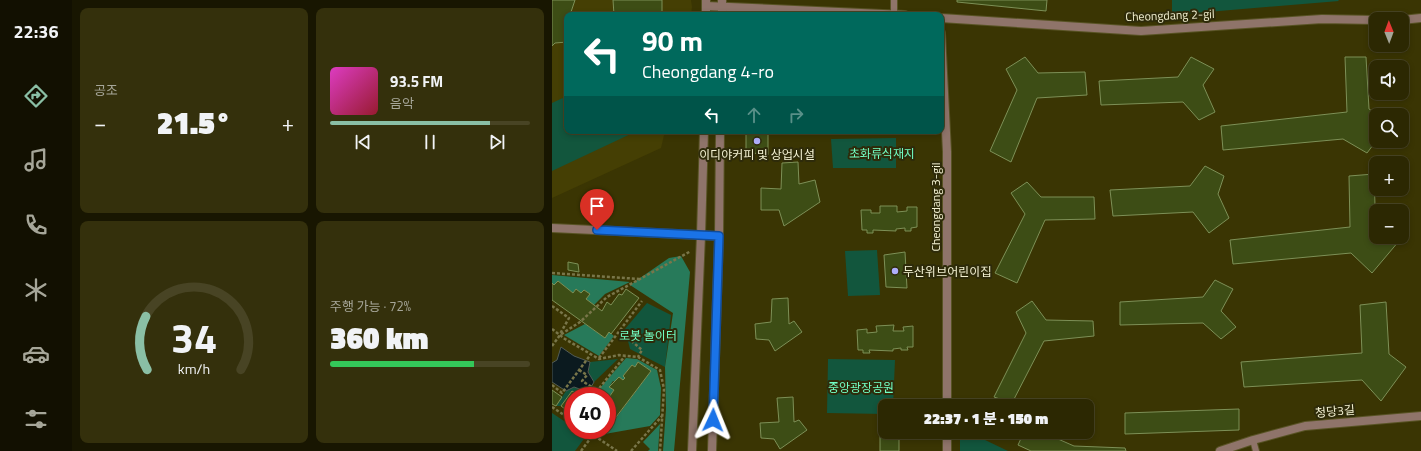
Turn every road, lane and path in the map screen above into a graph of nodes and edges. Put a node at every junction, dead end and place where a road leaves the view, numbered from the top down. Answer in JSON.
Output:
{"nodes":[{"id":1,"x":894,"y":0,"type":"edge"},
{"id":2,"x":706,"y":3,"type":"edge"},
{"id":3,"x":722,"y":7,"type":"edge"},
{"id":4,"x":845,"y":12,"type":"edge"},
{"id":5,"x":894,"y":12,"type":"edge"},
{"id":6,"x":944,"y":18,"type":"edge"},
{"id":7,"x":1421,"y":18,"type":"edge"},
{"id":8,"x":1409,"y":19,"type":"edge"},
{"id":9,"x":1369,"y":20,"type":"edge"},
{"id":10,"x":944,"y":92,"type":"edge"},
{"id":11,"x":704,"y":134,"type":"edge"},
{"id":12,"x":720,"y":134,"type":"edge"},
{"id":13,"x":552,"y":228,"type":"edge"},
{"id":14,"x":701,"y":235,"type":"junction"},
{"id":15,"x":719,"y":236,"type":"junction"},
{"id":16,"x":701,"y":245,"type":"junction"},
{"id":17,"x":552,"y":273,"type":"edge"},
{"id":18,"x":639,"y":279,"type":"junction"},
{"id":19,"x":642,"y":301,"type":"dead end"},
{"id":20,"x":552,"y":306,"type":"edge"},
{"id":21,"x":552,"y":329,"type":"edge"},
{"id":22,"x":620,"y":331,"type":"junction"},
{"id":23,"x":560,"y":335,"type":"junction"},
{"id":24,"x":552,"y":346,"type":"edge"},
{"id":25,"x":591,"y":354,"type":"junction"},
{"id":26,"x":625,"y":356,"type":"junction"},
{"id":27,"x":638,"y":357,"type":"junction"},
{"id":28,"x":599,"y":358,"type":"junction"},
{"id":29,"x":579,"y":370,"type":"junction"},
{"id":30,"x":552,"y":385,"type":"edge"},
{"id":31,"x":593,"y":387,"type":"edge"},
{"id":32,"x":600,"y":387,"type":"edge"},
{"id":33,"x":947,"y":399,"type":"edge"},
{"id":34,"x":552,"y":407,"type":"edge"},
{"id":35,"x":564,"y":415,"type":"edge"},
{"id":36,"x":662,"y":416,"type":"junction"},
{"id":37,"x":1421,"y":416,"type":"edge"},
{"id":38,"x":590,"y":439,"type":"edge"},
{"id":39,"x":599,"y":439,"type":"edge"},
{"id":40,"x":947,"y":439,"type":"edge"},
{"id":41,"x":1253,"y":440,"type":"junction"},
{"id":42,"x":581,"y":451,"type":"edge"},
{"id":43,"x":617,"y":451,"type":"edge"},
{"id":44,"x":631,"y":451,"type":"edge"},
{"id":45,"x":660,"y":451,"type":"edge"},
{"id":46,"x":692,"y":451,"type":"edge"},
{"id":47,"x":712,"y":451,"type":"edge"},
{"id":48,"x":947,"y":451,"type":"edge"},
{"id":49,"x":1220,"y":451,"type":"edge"},
{"id":50,"x":1256,"y":451,"type":"edge"}],
"edges":[{"from":1,"to":5,"type":"lane"},
{"from":2,"to":3,"type":"street"},
{"from":3,"to":4,"type":"street"},
{"from":6,"to":9,"type":"street","name":"Cheongdang 2-gil"},
{"from":7,"to":8,"type":"street"},
{"from":10,"to":33,"type":"street","name":"Cheongdang 3-gil"},
{"from":11,"to":14,"type":"street"},
{"from":12,"to":15,"type":"street"},
{"from":13,"to":14,"type":"street"},
{"from":14,"to":15,"type":"street"},
{"from":14,"to":16,"type":"street"},
{"from":15,"to":47,"type":"street"},
{"from":16,"to":18,"type":"path"},
{"from":16,"to":46,"type":"street"},
{"from":17,"to":18,"type":"path"},
{"from":18,"to":23,"type":"path"},
{"from":19,"to":22,"type":"path"},
{"from":20,"to":23,"type":"path"},
{"from":21,"to":23,"type":"path"},
{"from":22,"to":27,"type":"path"},
{"from":22,"to":28,"type":"path"},
{"from":23,"to":24,"type":"path"},
{"from":23,"to":25,"type":"path"},
{"from":25,"to":28,"type":"path"},
{"from":25,"to":29,"type":"path"},
{"from":26,"to":27,"type":"path"},
{"from":26,"to":28,"type":"path"},
{"from":26,"to":32,"type":"path"},
{"from":27,"to":36,"type":"path"},
{"from":29,"to":30,"type":"path"},
{"from":29,"to":31,"type":"path"},
{"from":34,"to":35,"type":"path"},
{"from":36,"to":44,"type":"path"},
{"from":36,"to":45,"type":"path"},
{"from":37,"to":41,"type":"street","name":"청당3길"},
{"from":38,"to":42,"type":"path"},
{"from":39,"to":43,"type":"path"},
{"from":40,"to":48,"type":"street"},
{"from":41,"to":49,"type":"street","name":"청당3길"},
{"from":41,"to":50,"type":"lane"}]}
